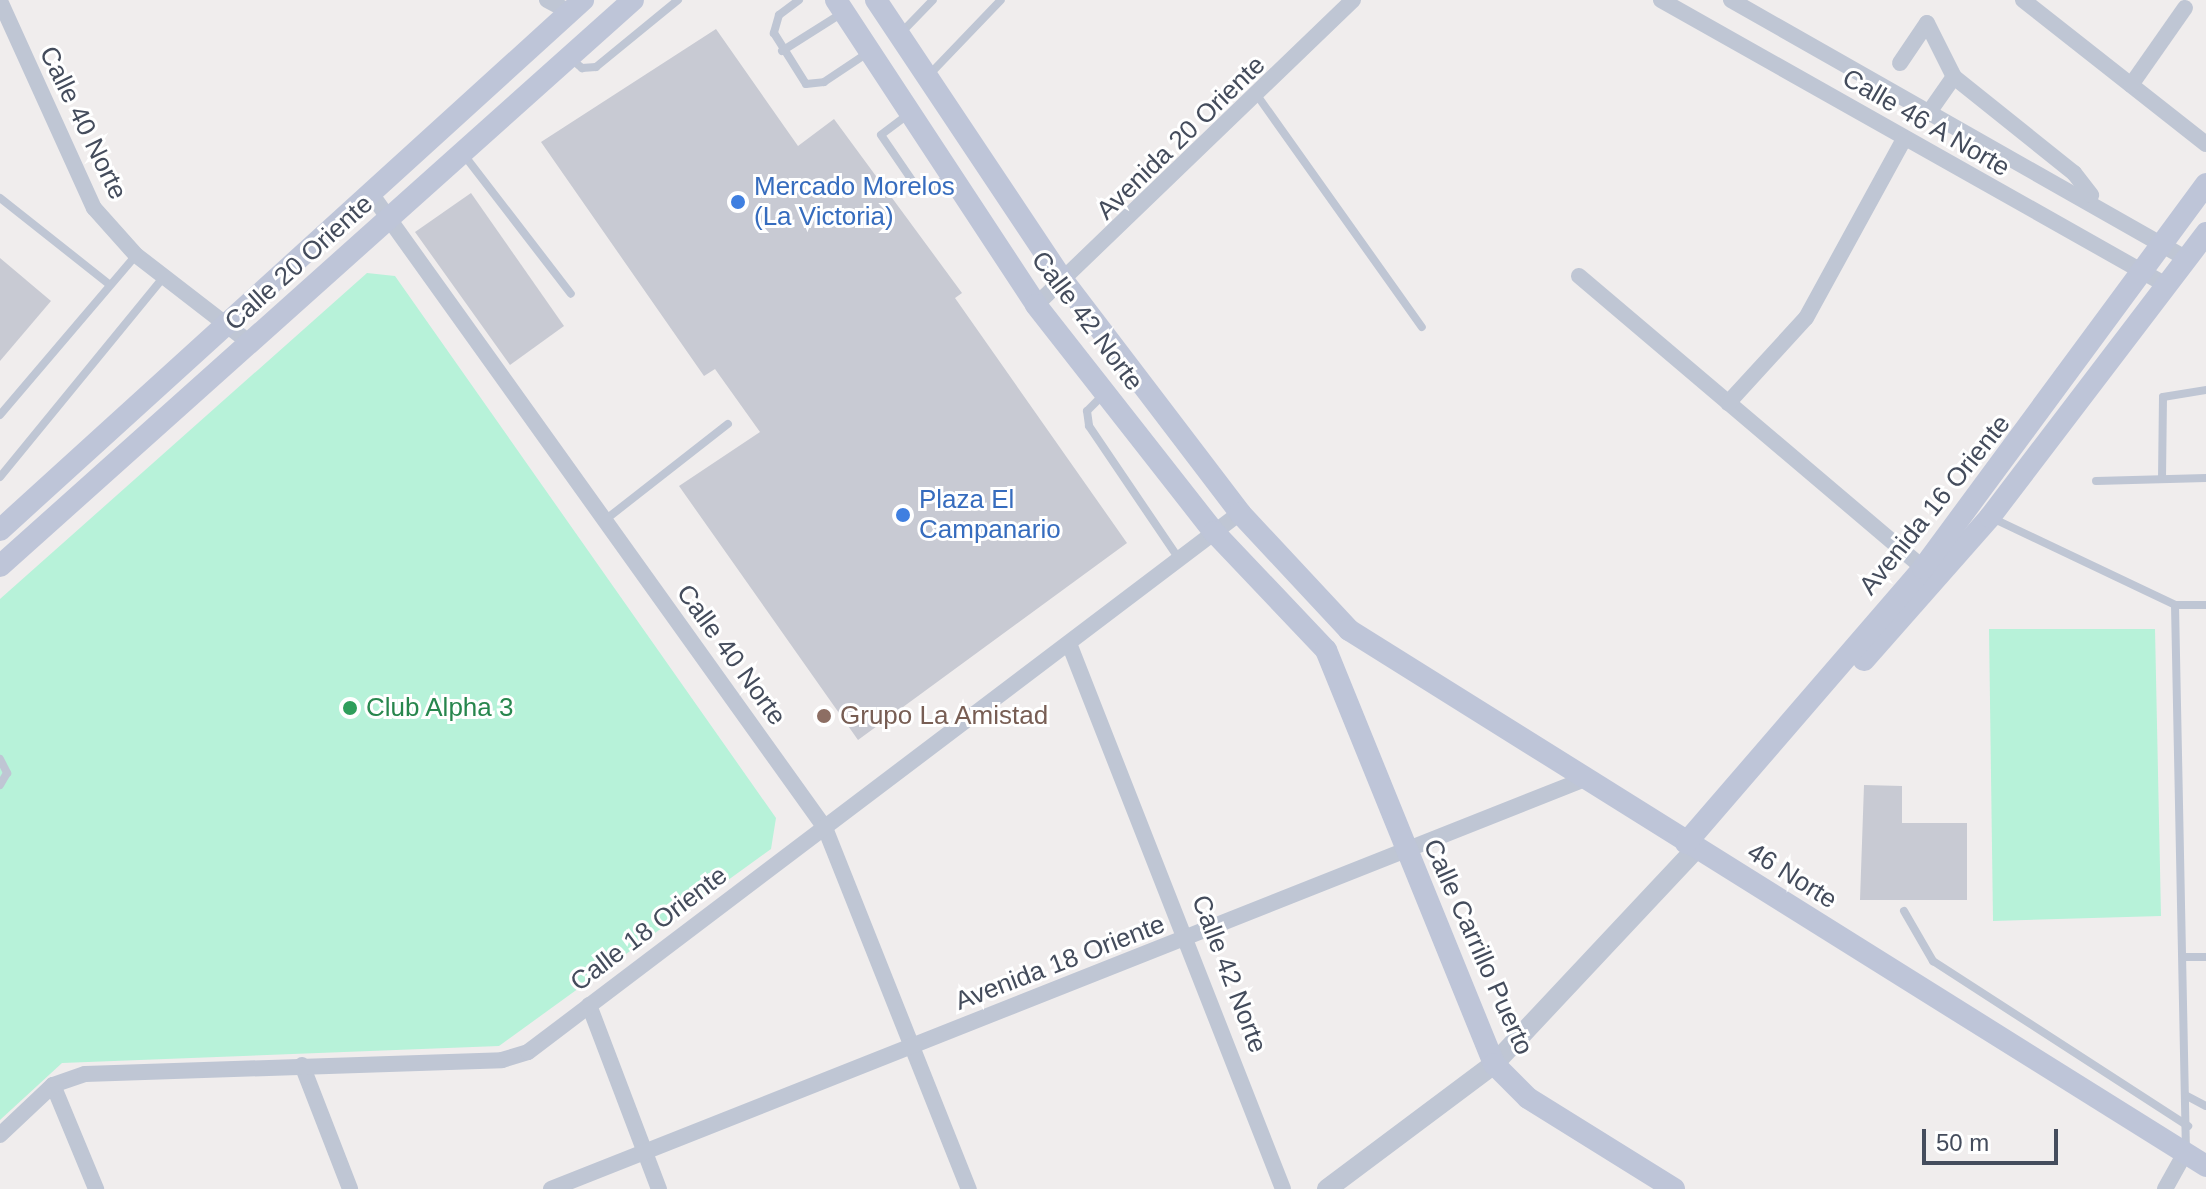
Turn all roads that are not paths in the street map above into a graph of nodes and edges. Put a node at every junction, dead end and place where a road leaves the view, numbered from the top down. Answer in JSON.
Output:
{"nodes":[{"id":1,"x":547,"y":0,"type":"edge"},
{"id":2,"x":633,"y":0,"type":"edge"},
{"id":3,"x":678,"y":0,"type":"edge"},
{"id":4,"x":799,"y":0,"type":"edge"},
{"id":5,"x":876,"y":0,"type":"edge"},
{"id":6,"x":933,"y":0,"type":"edge"},
{"id":7,"x":1001,"y":0,"type":"edge"},
{"id":8,"x":1353,"y":0,"type":"edge"},
{"id":9,"x":1661,"y":0,"type":"edge"},
{"id":10,"x":1731,"y":0,"type":"edge"},
{"id":11,"x":2023,"y":0,"type":"edge"},
{"id":12,"x":3,"y":3,"type":"edge"},
{"id":13,"x":576,"y":6,"type":"edge"},
{"id":14,"x":840,"y":6,"type":"edge"},
{"id":15,"x":2185,"y":8,"type":"dead end"},
{"id":16,"x":900,"y":35,"type":"junction"},
{"id":17,"x":782,"y":51,"type":"junction"},
{"id":18,"x":870,"y":51,"type":"junction"},
{"id":19,"x":570,"y":58,"type":"junction"},
{"id":20,"x":1900,"y":63,"type":"dead end"},
{"id":21,"x":927,"y":76,"type":"junction"},
{"id":22,"x":1954,"y":77,"type":"junction"},
{"id":23,"x":2131,"y":85,"type":"junction"},
{"id":24,"x":1259,"y":98,"type":"junction"},
{"id":25,"x":1932,"y":108,"type":"junction"},
{"id":26,"x":910,"y":113,"type":"junction"},
{"id":27,"x":1904,"y":139,"type":"junction"},
{"id":28,"x":2206,"y":144,"type":"edge"},
{"id":29,"x":464,"y":154,"type":"junction"},
{"id":30,"x":952,"y":177,"type":"junction"},
{"id":31,"x":2206,"y":184,"type":"edge"},
{"id":32,"x":372,"y":195,"type":"junction"},
{"id":33,"x":0,"y":198,"type":"edge"},
{"id":34,"x":2096,"y":201,"type":"junction"},
{"id":35,"x":390,"y":219,"type":"junction"},
{"id":36,"x":2206,"y":233,"type":"edge"},
{"id":37,"x":2165,"y":244,"type":"junction"},
{"id":38,"x":136,"y":255,"type":"junction"},
{"id":39,"x":2187,"y":259,"type":"junction"},
{"id":40,"x":2143,"y":274,"type":"junction"},
{"id":41,"x":1579,"y":276,"type":"dead end"},
{"id":42,"x":163,"y":278,"type":"junction"},
{"id":43,"x":1065,"y":283,"type":"junction"},
{"id":44,"x":110,"y":285,"type":"junction"},
{"id":45,"x":2168,"y":286,"type":"junction"},
{"id":46,"x":571,"y":294,"type":"dead end"},
{"id":47,"x":1036,"y":305,"type":"junction"},
{"id":48,"x":228,"y":327,"type":"junction"},
{"id":49,"x":1422,"y":327,"type":"dead end"},
{"id":50,"x":251,"y":344,"type":"junction"},
{"id":51,"x":2206,"y":390,"type":"edge"},
{"id":52,"x":1105,"y":393,"type":"junction"},
{"id":53,"x":1728,"y":403,"type":"junction"},
{"id":54,"x":0,"y":415,"type":"edge"},
{"id":55,"x":728,"y":424,"type":"dead end"},
{"id":56,"x":0,"y":477,"type":"edge"},
{"id":57,"x":2206,"y":478,"type":"edge"},
{"id":58,"x":2162,"y":479,"type":"junction"},
{"id":59,"x":2096,"y":481,"type":"dead end"},
{"id":60,"x":1240,"y":513,"type":"junction"},
{"id":61,"x":1990,"y":517,"type":"junction"},
{"id":62,"x":605,"y":520,"type":"junction"},
{"id":63,"x":0,"y":530,"type":"edge"},
{"id":64,"x":1214,"y":532,"type":"junction"},
{"id":65,"x":1179,"y":559,"type":"junction"},
{"id":66,"x":0,"y":566,"type":"edge"},
{"id":67,"x":1929,"y":574,"type":"junction"},
{"id":68,"x":2175,"y":605,"type":"junction"},
{"id":69,"x":2206,"y":605,"type":"edge"},
{"id":70,"x":1349,"y":630,"type":"junction"},
{"id":71,"x":1070,"y":646,"type":"junction"},
{"id":72,"x":1326,"y":650,"type":"junction"},
{"id":73,"x":0,"y":759,"type":"edge"},
{"id":74,"x":1585,"y":779,"type":"junction"},
{"id":75,"x":0,"y":785,"type":"edge"},
{"id":76,"x":825,"y":828,"type":"junction"},
{"id":77,"x":1691,"y":846,"type":"junction"},
{"id":78,"x":1406,"y":852,"type":"junction"},
{"id":79,"x":1904,"y":911,"type":"dead end"},
{"id":80,"x":1185,"y":940,"type":"junction"},
{"id":81,"x":2184,"y":957,"type":"junction"},
{"id":82,"x":2206,"y":957,"type":"edge"},
{"id":83,"x":589,"y":1005,"type":"junction"},
{"id":84,"x":914,"y":1046,"type":"junction"},
{"id":85,"x":1494,"y":1064,"type":"junction"},
{"id":86,"x":302,"y":1065,"type":"junction"},
{"id":87,"x":53,"y":1085,"type":"junction"},
{"id":88,"x":2187,"y":1096,"type":"junction"},
{"id":89,"x":2206,"y":1106,"type":"edge"},
{"id":90,"x":2188,"y":1126,"type":"junction"},
{"id":91,"x":0,"y":1135,"type":"edge"},
{"id":92,"x":645,"y":1152,"type":"junction"},
{"id":93,"x":2185,"y":1153,"type":"junction"},
{"id":94,"x":2206,"y":1166,"type":"edge"},
{"id":95,"x":96,"y":1189,"type":"edge"},
{"id":96,"x":350,"y":1189,"type":"edge"},
{"id":97,"x":551,"y":1189,"type":"edge"},
{"id":98,"x":659,"y":1189,"type":"edge"},
{"id":99,"x":969,"y":1189,"type":"edge"},
{"id":100,"x":1283,"y":1189,"type":"edge"},
{"id":101,"x":1327,"y":1189,"type":"edge"},
{"id":102,"x":1674,"y":1189,"type":"edge"},
{"id":103,"x":2165,"y":1189,"type":"edge"}],
"edges":[{"from":1,"to":13,"type":"street"},
{"from":2,"to":19,"type":"main road","name":"Calle 20 Oriente"},
{"from":3,"to":19,"type":"lane"},
{"from":4,"to":17,"type":"lane"},
{"from":5,"to":16,"type":"main road","name":"Calle 42 Norte"},
{"from":6,"to":16,"type":"lane"},
{"from":7,"to":21,"type":"lane"},
{"from":8,"to":24,"type":"street","name":"Avenida 20 Oriente"},
{"from":9,"to":27,"type":"street","name":"Calle 46 A Norte"},
{"from":10,"to":25,"type":"street","name":"Calle 46 A Norte"},
{"from":11,"to":23,"type":"street"},
{"from":12,"to":38,"type":"street","name":"Calle 40 Norte"},
{"from":13,"to":32,"type":"main road","name":"Calle 20 Oriente"},
{"from":14,"to":17,"type":"lane"},
{"from":14,"to":18,"type":"main road","name":"Calle 42 Norte"},
{"from":15,"to":23,"type":"street"},
{"from":16,"to":21,"type":"main road","name":"Calle 42 Norte"},
{"from":17,"to":18,"type":"lane"},
{"from":18,"to":26,"type":"main road","name":"Calle 42 Norte"},
{"from":19,"to":29,"type":"main road","name":"Calle 20 Oriente"},
{"from":20,"to":22,"type":"street"},
{"from":21,"to":43,"type":"main road","name":"Calle 42 Norte"},
{"from":22,"to":25,"type":"street"},
{"from":22,"to":34,"type":"street"},
{"from":23,"to":28,"type":"street"},
{"from":24,"to":43,"type":"street","name":"Avenida 20 Oriente"},
{"from":24,"to":49,"type":"lane"},
{"from":25,"to":34,"type":"street","name":"Calle 46 A Norte"},
{"from":26,"to":30,"type":"main road","name":"Calle 42 Norte"},
{"from":26,"to":30,"type":"lane"},
{"from":27,"to":40,"type":"street","name":"Calle 46 A Norte"},
{"from":27,"to":53,"type":"street"},
{"from":29,"to":35,"type":"main road","name":"Calle 20 Oriente"},
{"from":29,"to":46,"type":"lane"},
{"from":30,"to":47,"type":"main road","name":"Calle 42 Norte"},
{"from":31,"to":37,"type":"main road","name":"Avenida 16 Oriente"},
{"from":32,"to":35,"type":"street","name":"Calle 40 Norte"},
{"from":32,"to":48,"type":"main road","name":"Calle 20 Oriente"},
{"from":33,"to":44,"type":"lane"},
{"from":34,"to":37,"type":"street","name":"Calle 46 A Norte"},
{"from":35,"to":50,"type":"main road","name":"Calle 20 Oriente"},
{"from":35,"to":62,"type":"street","name":"Calle 40 Norte"},
{"from":36,"to":39,"type":"main road","name":"Avenida 16 Oriente"},
{"from":37,"to":39,"type":"street","name":"Calle 46 A Norte"},
{"from":37,"to":40,"type":"main road","name":"Avenida 16 Oriente"},
{"from":38,"to":42,"type":"street","name":"Calle 40 Norte"},
{"from":38,"to":44,"type":"lane"},
{"from":39,"to":45,"type":"main road","name":"Avenida 16 Oriente"},
{"from":40,"to":45,"type":"street","name":"Calle 46 A Norte"},
{"from":40,"to":67,"type":"main road","name":"Avenida 16 Oriente"},
{"from":41,"to":53,"type":"street"},
{"from":42,"to":48,"type":"street","name":"Calle 40 Norte"},
{"from":42,"to":56,"type":"lane"},
{"from":43,"to":47,"type":"street","name":"Avenida 20 Oriente"},
{"from":43,"to":60,"type":"main road","name":"Calle 42 Norte"},
{"from":44,"to":54,"type":"lane"},
{"from":45,"to":61,"type":"main road","name":"Avenida 16 Oriente"},
{"from":47,"to":52,"type":"main road","name":"Calle 42 Norte"},
{"from":48,"to":50,"type":"street","name":"Calle 40 Norte"},
{"from":48,"to":63,"type":"main road","name":"Calle 20 Oriente"},
{"from":50,"to":66,"type":"main road","name":"Calle 20 Oriente"},
{"from":51,"to":58,"type":"lane"},
{"from":52,"to":64,"type":"main road","name":"Calle 42 Norte"},
{"from":52,"to":65,"type":"lane"},
{"from":53,"to":67,"type":"street"},
{"from":55,"to":62,"type":"lane"},
{"from":57,"to":58,"type":"lane"},
{"from":58,"to":59,"type":"lane"},
{"from":60,"to":64,"type":"street","name":"Calle 18 Oriente"},
{"from":60,"to":70,"type":"main road","name":"Calle 42 Norte"},
{"from":61,"to":67,"type":"main road","name":"Avenida 16 Oriente"},
{"from":61,"to":68,"type":"lane"},
{"from":62,"to":76,"type":"street","name":"Calle 40 Norte"},
{"from":64,"to":65,"type":"street","name":"Calle 18 Oriente"},
{"from":64,"to":72,"type":"main road","name":"Calle 42 Norte"},
{"from":65,"to":71,"type":"street","name":"Calle 18 Oriente"},
{"from":67,"to":77,"type":"main road","name":"Avenida 16 Oriente"},
{"from":68,"to":69,"type":"lane"},
{"from":68,"to":81,"type":"lane"},
{"from":70,"to":72,"type":"main road"},
{"from":70,"to":74,"type":"main road","name":"46 Norte"},
{"from":71,"to":76,"type":"street","name":"Calle 18 Oriente"},
{"from":71,"to":80,"type":"street","name":"Calle 42 Norte"},
{"from":72,"to":78,"type":"main road","name":"Calle Carrillo Puerto"},
{"from":73,"to":75,"type":"lane"},
{"from":74,"to":77,"type":"main road","name":"46 Norte"},
{"from":74,"to":78,"type":"street","name":"Avenida 18 Oriente"},
{"from":76,"to":83,"type":"street","name":"Calle 18 Oriente"},
{"from":76,"to":84,"type":"street","name":"Calle 40 Norte"},
{"from":77,"to":85,"type":"street"},
{"from":77,"to":93,"type":"main road","name":"46 Norte"},
{"from":78,"to":80,"type":"street","name":"Avenida 18 Oriente"},
{"from":78,"to":85,"type":"main road","name":"Calle Carrillo Puerto"},
{"from":79,"to":90,"type":"lane"},
{"from":80,"to":84,"type":"street","name":"Avenida 18 Oriente"},
{"from":80,"to":100,"type":"street","name":"Calle 42 Norte"},
{"from":81,"to":82,"type":"lane"},
{"from":81,"to":88,"type":"lane"},
{"from":83,"to":86,"type":"street","name":"Calle 18 Oriente"},
{"from":83,"to":92,"type":"street"},
{"from":84,"to":92,"type":"street","name":"Avenida 18 Oriente"},
{"from":84,"to":99,"type":"street","name":"Calle 40 Norte"},
{"from":85,"to":101,"type":"street"},
{"from":85,"to":102,"type":"main road","name":"Calle Carrillo Puerto"},
{"from":86,"to":87,"type":"street","name":"Calle 18 Oriente"},
{"from":86,"to":96,"type":"street"},
{"from":87,"to":91,"type":"street","name":"Calle 18 Oriente"},
{"from":87,"to":95,"type":"street"},
{"from":88,"to":89,"type":"lane"},
{"from":88,"to":90,"type":"lane"},
{"from":90,"to":93,"type":"lane"},
{"from":92,"to":97,"type":"street","name":"Avenida 18 Oriente"},
{"from":92,"to":98,"type":"street"},
{"from":93,"to":94,"type":"main road","name":"46 Norte"},
{"from":93,"to":103,"type":"street"}]}
